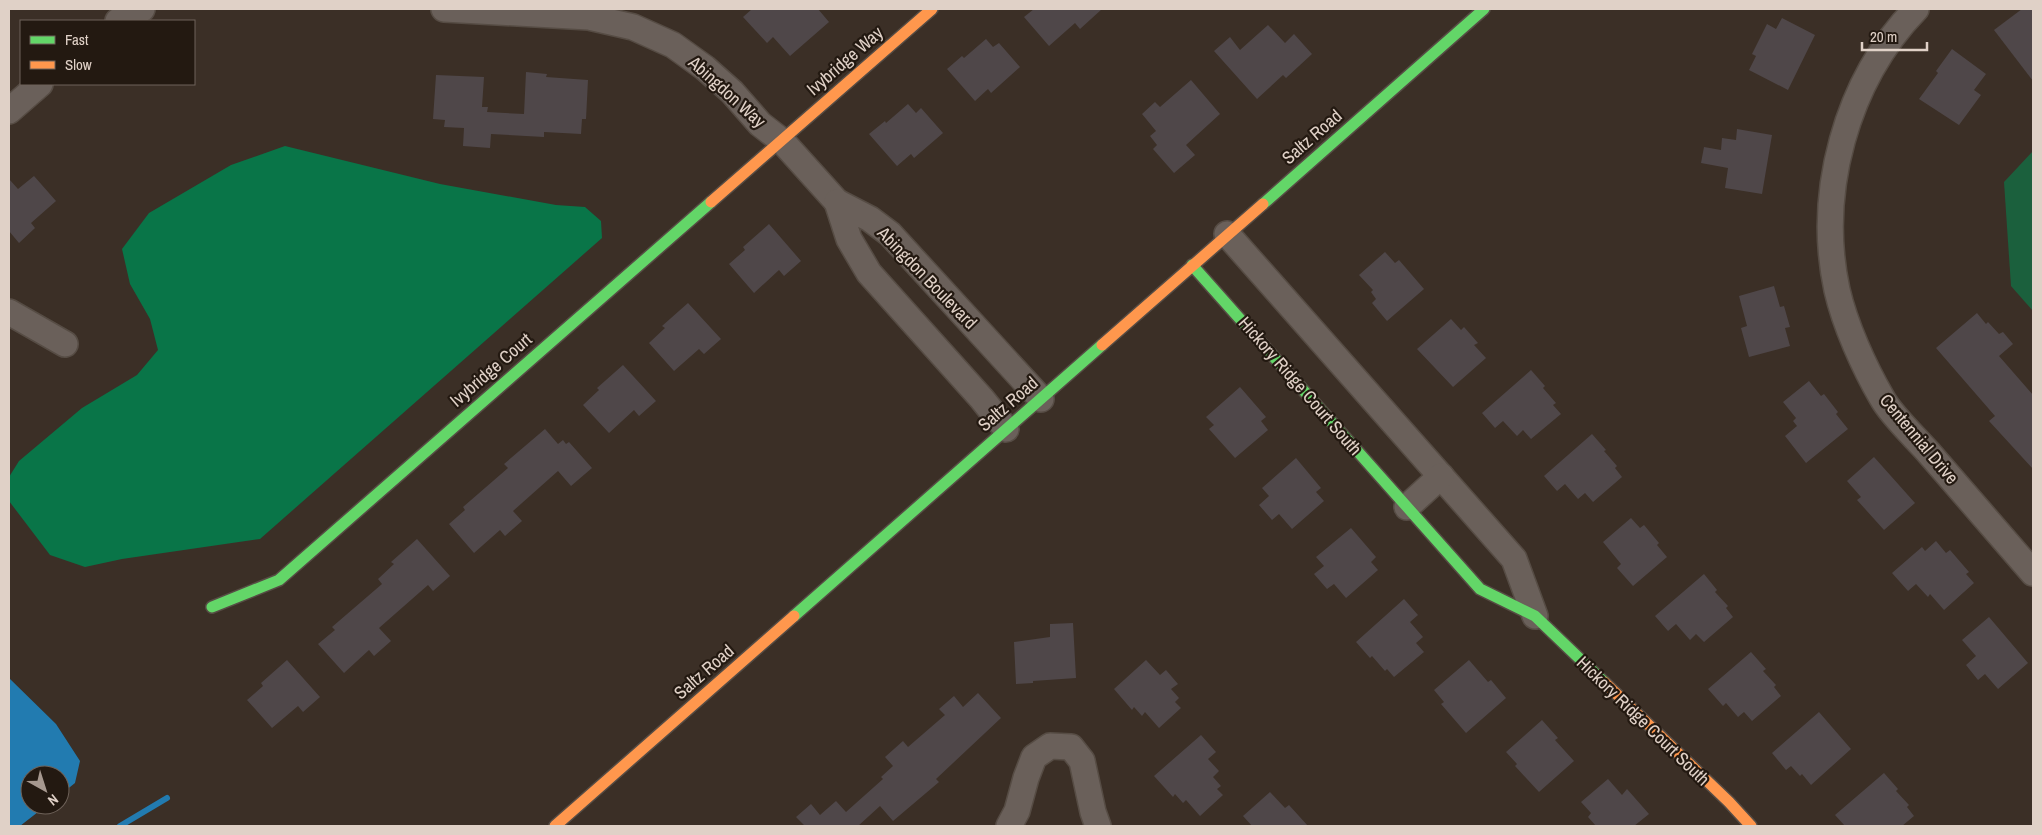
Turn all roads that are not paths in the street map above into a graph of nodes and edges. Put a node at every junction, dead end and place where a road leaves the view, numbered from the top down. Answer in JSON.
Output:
{"nodes":[{"id":1,"x":142,"y":9,"type":"edge"},
{"id":2,"x":444,"y":9,"type":"edge"},
{"id":3,"x":932,"y":9,"type":"edge"},
{"id":4,"x":1484,"y":9,"type":"edge"},
{"id":5,"x":1916,"y":9,"type":"edge"},
{"id":6,"x":119,"y":20,"type":"edge"},
{"id":7,"x":39,"y":85,"type":"edge"},
{"id":8,"x":9,"y":111,"type":"edge"},
{"id":9,"x":782,"y":140,"type":"junction"},
{"id":10,"x":837,"y":202,"type":"junction"},
{"id":11,"x":1227,"y":234,"type":"junction"},
{"id":12,"x":1192,"y":266,"type":"junction"},
{"id":13,"x":9,"y":312,"type":"edge"},
{"id":14,"x":65,"y":344,"type":"dead end"},
{"id":15,"x":1041,"y":399,"type":"junction"},
{"id":16,"x":1006,"y":429,"type":"junction"},
{"id":17,"x":1441,"y":476,"type":"junction"},
{"id":18,"x":1407,"y":507,"type":"junction"},
{"id":19,"x":2033,"y":573,"type":"edge"},
{"id":20,"x":212,"y":607,"type":"dead end"},
{"id":21,"x":1535,"y":616,"type":"junction"},
{"id":22,"x":555,"y":826,"type":"edge"},
{"id":23,"x":1009,"y":826,"type":"edge"},
{"id":24,"x":1098,"y":826,"type":"edge"},
{"id":25,"x":1750,"y":826,"type":"edge"}],
"edges":[{"from":1,"to":6,"type":"street"},
{"from":2,"to":9,"type":"street","name":"Abingdon Way"},
{"from":3,"to":9,"type":"street","name":"Ivybridge Way"},
{"from":4,"to":11,"type":"street","name":"Saltz Road"},
{"from":5,"to":19,"type":"street","name":"Centennial Drive"},
{"from":7,"to":8,"type":"street"},
{"from":9,"to":10,"type":"street","name":"Abingdon Way"},
{"from":9,"to":20,"type":"street","name":"Ivybridge Court"},
{"from":10,"to":15,"type":"street","name":"Abingdon Boulevard"},
{"from":10,"to":16,"type":"street","name":"Abingdon Boulevard"},
{"from":11,"to":12,"type":"street","name":"Saltz Road"},
{"from":11,"to":17,"type":"street","name":"Hickory Ridge Court South"},
{"from":12,"to":15,"type":"street","name":"Saltz Road"},
{"from":12,"to":18,"type":"street","name":"Hickory Ridge Court South"},
{"from":13,"to":14,"type":"street"},
{"from":15,"to":16,"type":"street","name":"Saltz Road"},
{"from":16,"to":22,"type":"street","name":"Saltz Road"},
{"from":17,"to":18,"type":"street"},
{"from":17,"to":21,"type":"street","name":"Hickory Ridge Court South"},
{"from":18,"to":21,"type":"street","name":"Hickory Ridge Court South"},
{"from":21,"to":25,"type":"street","name":"Hickory Ridge Court South"},
{"from":23,"to":24,"type":"street"}]}
